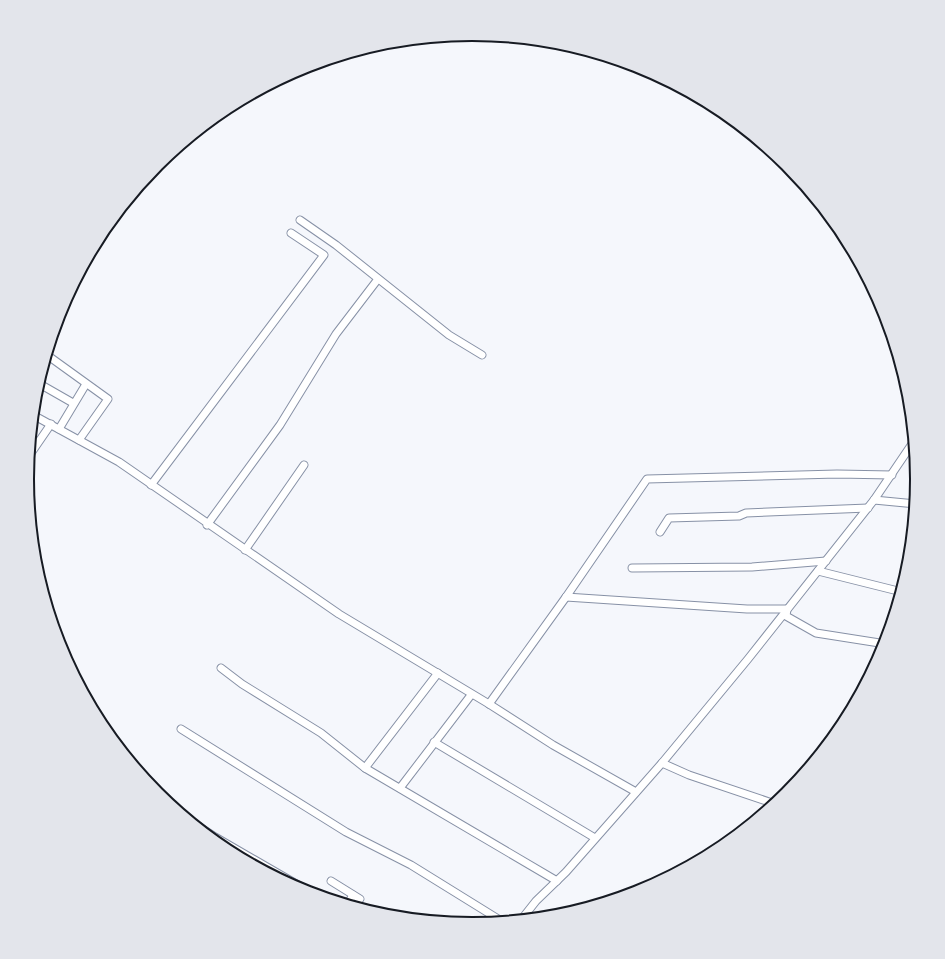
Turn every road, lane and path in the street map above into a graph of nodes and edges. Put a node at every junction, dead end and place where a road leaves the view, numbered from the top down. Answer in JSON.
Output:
{"nodes":[{"id":1,"x":300,"y":220,"type":"dead end"},
{"id":2,"x":291,"y":233,"type":"dead end"},
{"id":3,"x":378,"y":279,"type":"junction"},
{"id":4,"x":482,"y":355,"type":"dead end"},
{"id":5,"x":51,"y":358,"type":"edge"},
{"id":6,"x":86,"y":384,"type":"junction"},
{"id":7,"x":44,"y":387,"type":"edge"},
{"id":8,"x":73,"y":404,"type":"junction"},
{"id":9,"x":39,"y":418,"type":"edge"},
{"id":10,"x":51,"y":424,"type":"junction"},
{"id":11,"x":59,"y":429,"type":"junction"},
{"id":12,"x":79,"y":440,"type":"junction"},
{"id":13,"x":35,"y":447,"type":"edge"},
{"id":14,"x":910,"y":448,"type":"edge"},
{"id":15,"x":304,"y":466,"type":"dead end"},
{"id":16,"x":892,"y":475,"type":"junction"},
{"id":17,"x":151,"y":485,"type":"junction"},
{"id":18,"x":874,"y":500,"type":"junction"},
{"id":19,"x":910,"y":503,"type":"edge"},
{"id":20,"x":868,"y":508,"type":"junction"},
{"id":21,"x":207,"y":525,"type":"junction"},
{"id":22,"x":660,"y":532,"type":"dead end"},
{"id":23,"x":245,"y":550,"type":"junction"},
{"id":24,"x":826,"y":561,"type":"junction"},
{"id":25,"x":632,"y":568,"type":"dead end"},
{"id":26,"x":818,"y":571,"type":"junction"},
{"id":27,"x":896,"y":591,"type":"edge"},
{"id":28,"x":566,"y":597,"type":"junction"},
{"id":29,"x":787,"y":609,"type":"junction"},
{"id":30,"x":879,"y":643,"type":"edge"},
{"id":31,"x":221,"y":668,"type":"dead end"},
{"id":32,"x":438,"y":673,"type":"junction"},
{"id":33,"x":471,"y":695,"type":"junction"},
{"id":34,"x":490,"y":704,"type":"junction"},
{"id":35,"x":181,"y":729,"type":"dead end"},
{"id":36,"x":434,"y":742,"type":"junction"},
{"id":37,"x":662,"y":763,"type":"junction"},
{"id":38,"x":365,"y":768,"type":"junction"},
{"id":39,"x":400,"y":788,"type":"junction"},
{"id":40,"x":636,"y":792,"type":"junction"},
{"id":41,"x":770,"y":802,"type":"edge"},
{"id":42,"x":596,"y":838,"type":"junction"},
{"id":43,"x":331,"y":881,"type":"dead end"},
{"id":44,"x":557,"y":881,"type":"junction"},
{"id":45,"x":353,"y":895,"type":"junction"},
{"id":46,"x":360,"y":899,"type":"dead end"},
{"id":47,"x":349,"y":900,"type":"edge"},
{"id":48,"x":525,"y":914,"type":"edge"},
{"id":49,"x":495,"y":917,"type":"edge"}],
"edges":[{"from":1,"to":3,"type":"street"},
{"from":2,"to":17,"type":"street"},
{"from":3,"to":4,"type":"street"},
{"from":3,"to":21,"type":"street"},
{"from":5,"to":6,"type":"street"},
{"from":6,"to":8,"type":"street"},
{"from":6,"to":12,"type":"street"},
{"from":7,"to":8,"type":"street"},
{"from":8,"to":11,"type":"street"},
{"from":9,"to":10,"type":"street"},
{"from":10,"to":11,"type":"street"},
{"from":10,"to":13,"type":"street"},
{"from":11,"to":12,"type":"street"},
{"from":12,"to":17,"type":"street"},
{"from":14,"to":16,"type":"street"},
{"from":15,"to":23,"type":"street"},
{"from":16,"to":18,"type":"street"},
{"from":16,"to":28,"type":"street"},
{"from":17,"to":21,"type":"street"},
{"from":18,"to":19,"type":"street"},
{"from":18,"to":20,"type":"street"},
{"from":20,"to":22,"type":"street"},
{"from":20,"to":24,"type":"street"},
{"from":21,"to":23,"type":"street"},
{"from":23,"to":32,"type":"street"},
{"from":24,"to":25,"type":"street"},
{"from":24,"to":26,"type":"street"},
{"from":26,"to":27,"type":"street"},
{"from":26,"to":29,"type":"street"},
{"from":28,"to":29,"type":"street"},
{"from":28,"to":34,"type":"street"},
{"from":29,"to":30,"type":"street"},
{"from":29,"to":37,"type":"street"},
{"from":31,"to":38,"type":"street"},
{"from":32,"to":33,"type":"street"},
{"from":32,"to":38,"type":"street"},
{"from":33,"to":34,"type":"street"},
{"from":33,"to":36,"type":"street"},
{"from":34,"to":40,"type":"street"},
{"from":35,"to":49,"type":"street"},
{"from":36,"to":39,"type":"street"},
{"from":36,"to":42,"type":"street"},
{"from":37,"to":40,"type":"street"},
{"from":37,"to":41,"type":"street"},
{"from":38,"to":39,"type":"street"},
{"from":39,"to":44,"type":"street"},
{"from":40,"to":42,"type":"street"},
{"from":42,"to":44,"type":"street"},
{"from":43,"to":45,"type":"street"},
{"from":44,"to":48,"type":"street"},
{"from":45,"to":46,"type":"street"},
{"from":45,"to":47,"type":"street"}]}
